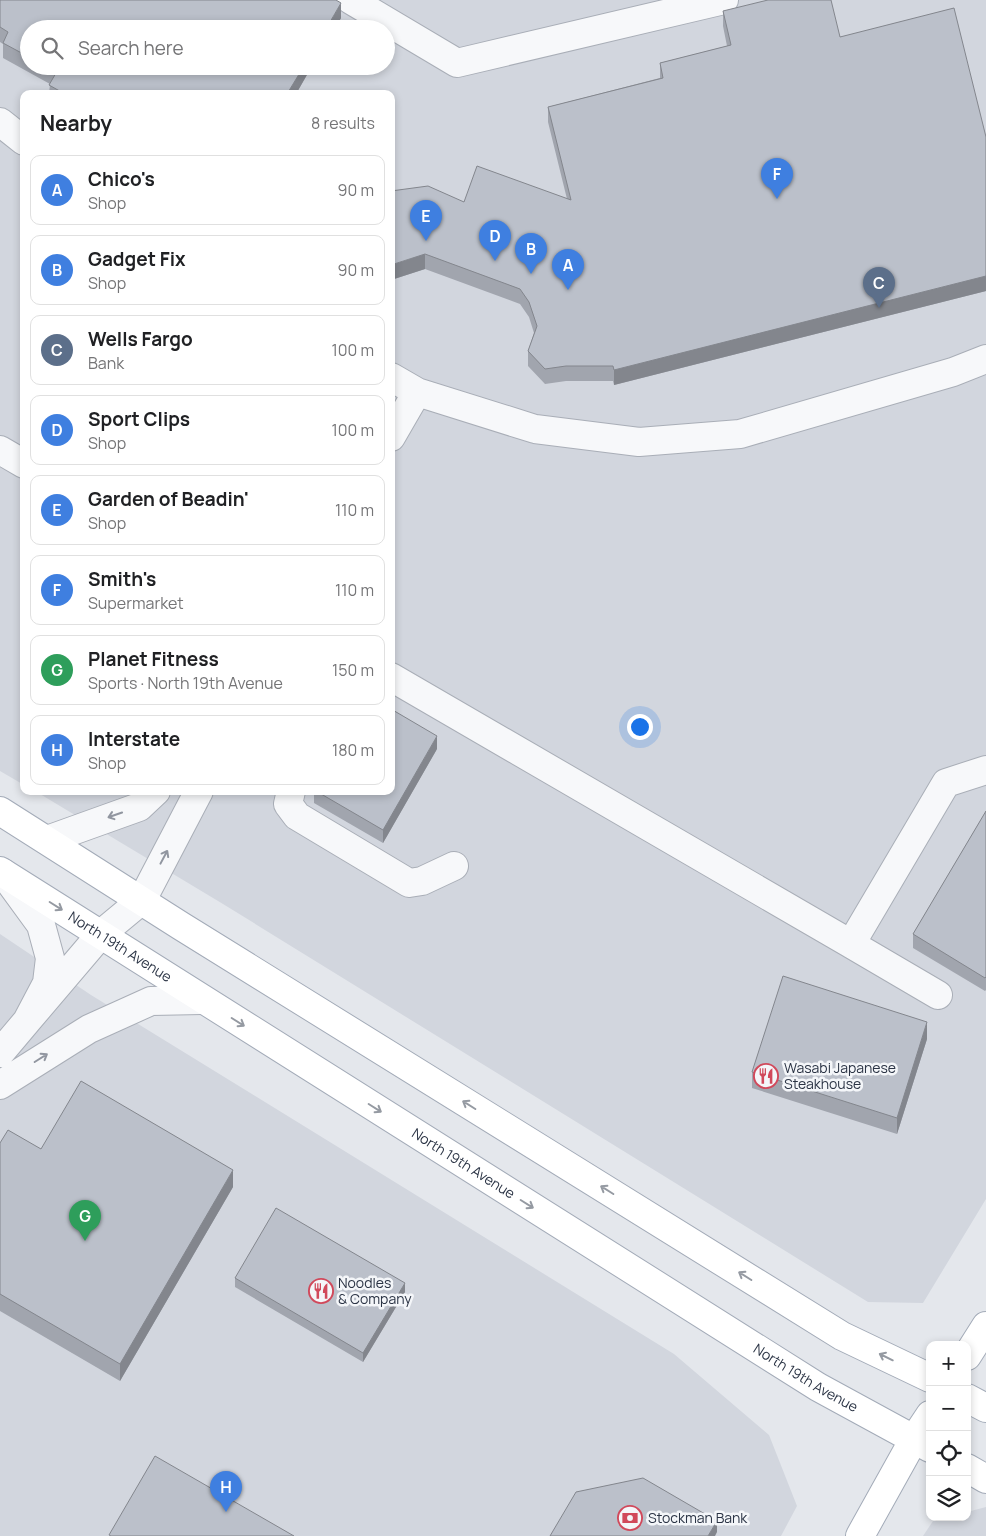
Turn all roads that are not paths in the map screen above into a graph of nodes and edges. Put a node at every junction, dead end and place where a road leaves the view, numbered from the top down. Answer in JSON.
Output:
{"nodes":[{"id":1,"x":351,"y":0,"type":"edge"},
{"id":2,"x":724,"y":0,"type":"edge"},
{"id":3,"x":385,"y":20,"type":"edge"},
{"id":4,"x":395,"y":26,"type":"edge"},
{"id":5,"x":0,"y":122,"type":"edge"},
{"id":6,"x":20,"y":138,"type":"edge"},
{"id":7,"x":986,"y":359,"type":"edge"},
{"id":8,"x":395,"y":379,"type":"edge"},
{"id":9,"x":417,"y":392,"type":"junction"},
{"id":10,"x":395,"y":431,"type":"edge"},
{"id":11,"x":0,"y":450,"type":"edge"},
{"id":12,"x":20,"y":462,"type":"edge"},
{"id":13,"x":395,"y":679,"type":"edge"},
{"id":14,"x":986,"y":770,"type":"edge"},
{"id":15,"x":152,"y":795,"type":"edge"},
{"id":16,"x":197,"y":795,"type":"edge"},
{"id":17,"x":290,"y":795,"type":"edge"},
{"id":18,"x":0,"y":811,"type":"edge"},
{"id":19,"x":47,"y":840,"type":"junction"},
{"id":20,"x":454,"y":866,"type":"dead end"},
{"id":21,"x":1,"y":872,"type":"edge"},
{"id":22,"x":142,"y":900,"type":"junction"},
{"id":23,"x":101,"y":934,"type":"junction"},
{"id":24,"x":851,"y":944,"type":"junction"},
{"id":25,"x":938,"y":995,"type":"dead end"},
{"id":26,"x":202,"y":1000,"type":"junction"},
{"id":27,"x":27,"y":1021,"type":"junction"},
{"id":28,"x":0,"y":1054,"type":"edge"},
{"id":29,"x":0,"y":1085,"type":"edge"},
{"id":30,"x":986,"y":1326,"type":"edge"},
{"id":31,"x":971,"y":1350,"type":"edge"},
{"id":32,"x":926,"y":1376,"type":"edge"},
{"id":33,"x":971,"y":1400,"type":"edge"},
{"id":34,"x":986,"y":1408,"type":"edge"},
{"id":35,"x":926,"y":1430,"type":"edge"},
{"id":36,"x":922,"y":1444,"type":"edge"},
{"id":37,"x":971,"y":1470,"type":"edge"},
{"id":38,"x":986,"y":1478,"type":"edge"},
{"id":39,"x":860,"y":1536,"type":"edge"}],
"edges":[{"from":1,"to":3,"type":"lane"},
{"from":2,"to":4,"type":"lane"},
{"from":5,"to":6,"type":"lane"},
{"from":7,"to":9,"type":"lane"},
{"from":8,"to":9,"type":"lane"},
{"from":9,"to":10,"type":"lane"},
{"from":11,"to":12,"type":"lane"},
{"from":13,"to":24,"type":"lane"},
{"from":14,"to":24,"type":"lane"},
{"from":15,"to":19,"type":"lane","one_way":true},
{"from":22,"to":16,"type":"lane","one_way":true},
{"from":17,"to":20,"type":"lane"},
{"from":18,"to":19,"type":"main road"},
{"from":19,"to":22,"type":"main road"},
{"from":21,"to":23,"type":"main road","name":"North 19th Avenue","one_way":true},
{"from":21,"to":27,"type":"lane"},
{"from":22,"to":23,"type":"lane"},
{"from":32,"to":22,"type":"main road","one_way":true},
{"from":23,"to":26,"type":"main road","name":"North 19th Avenue"},
{"from":23,"to":27,"type":"lane"},
{"from":24,"to":25,"type":"lane"},
{"from":29,"to":26,"type":"lane","one_way":true},
{"from":26,"to":36,"type":"main road","name":"North 19th Avenue","one_way":true},
{"from":27,"to":28,"type":"lane"},
{"from":30,"to":31,"type":"main road"},
{"from":33,"to":34,"type":"main road"},
{"from":35,"to":36,"type":"main road"},
{"from":36,"to":39,"type":"main road"},
{"from":37,"to":38,"type":"main road"}]}
